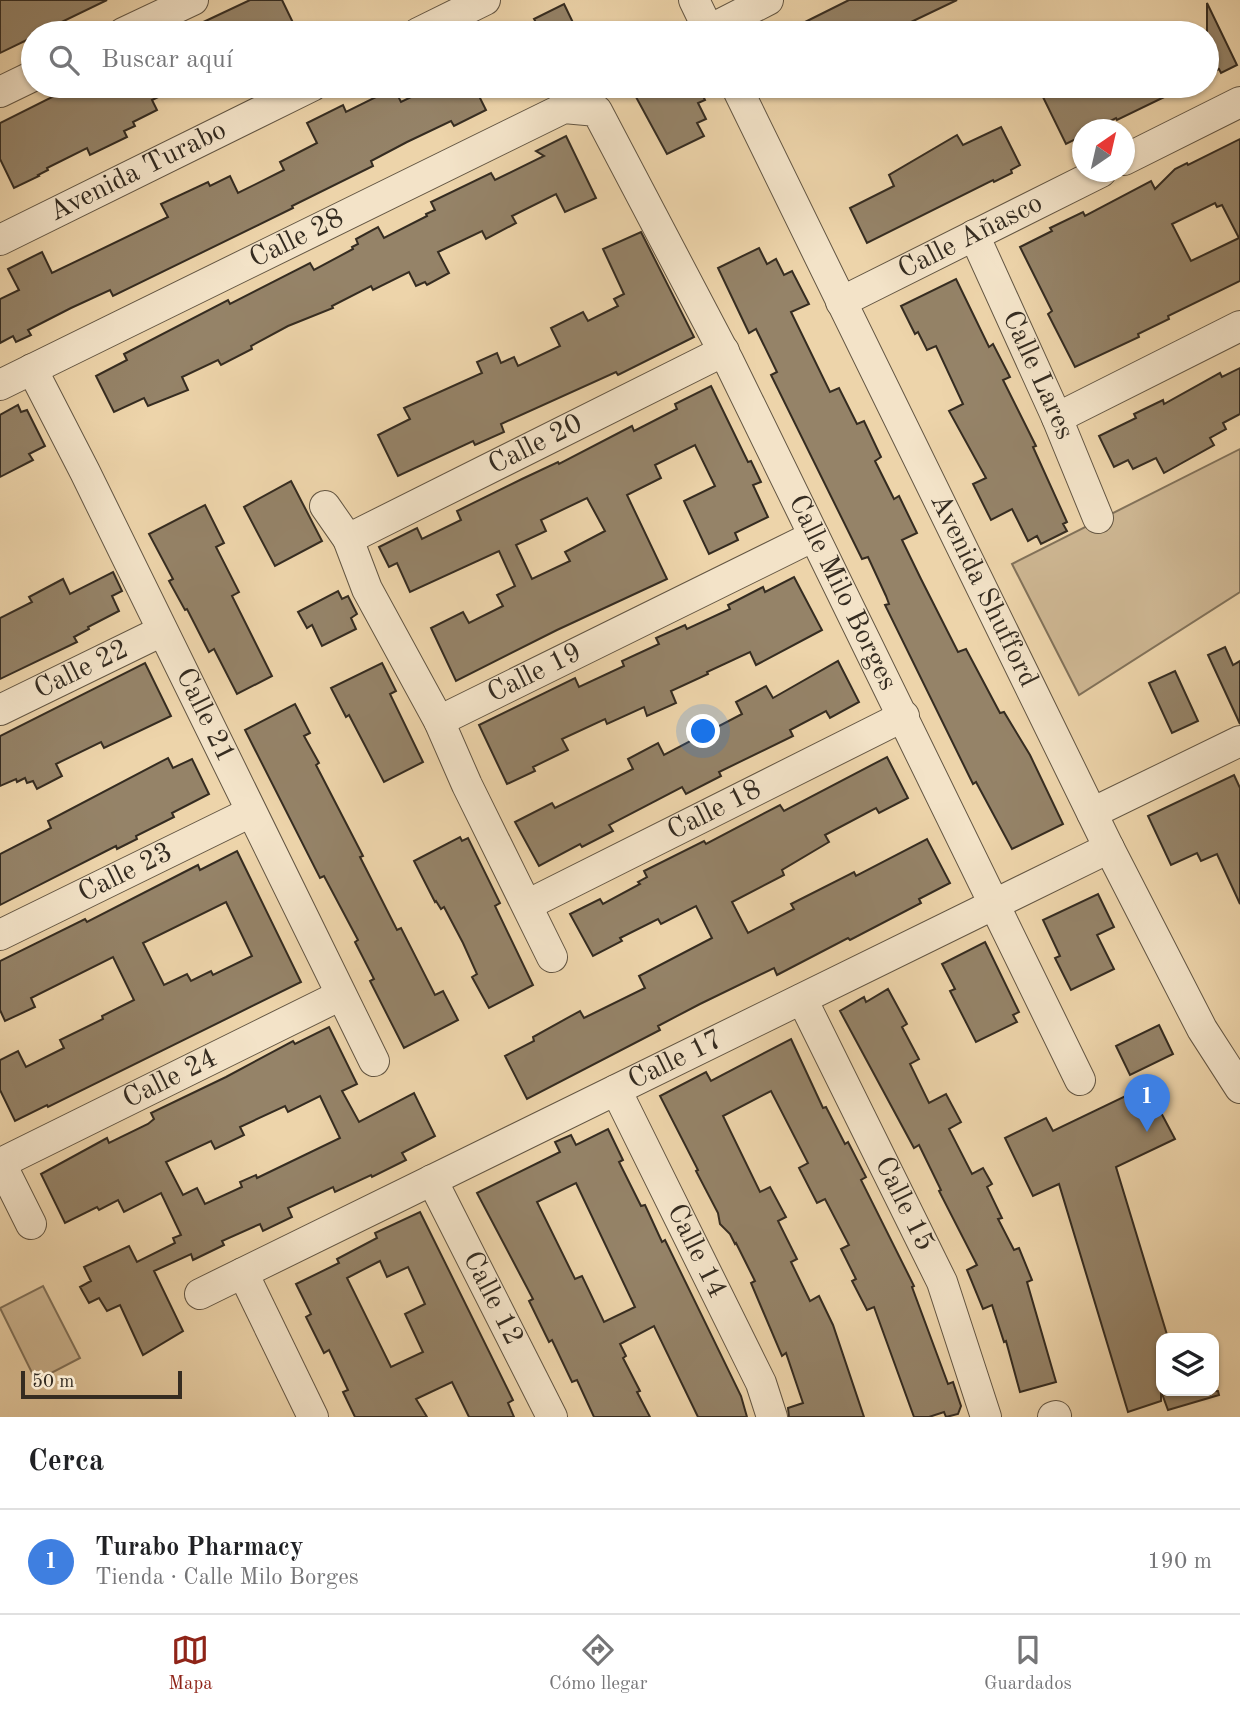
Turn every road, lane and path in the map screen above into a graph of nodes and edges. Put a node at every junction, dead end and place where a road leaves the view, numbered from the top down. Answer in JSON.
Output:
{"nodes":[{"id":1,"x":193,"y":0,"type":"edge"},
{"id":2,"x":485,"y":0,"type":"edge"},
{"id":3,"x":694,"y":0,"type":"edge"},
{"id":4,"x":768,"y":0,"type":"edge"},
{"id":5,"x":148,"y":21,"type":"edge"},
{"id":6,"x":442,"y":21,"type":"edge"},
{"id":7,"x":704,"y":21,"type":"edge"},
{"id":8,"x":728,"y":21,"type":"edge"},
{"id":9,"x":21,"y":82,"type":"edge"},
{"id":10,"x":0,"y":92,"type":"edge"},
{"id":11,"x":288,"y":98,"type":"edge"},
{"id":12,"x":742,"y":98,"type":"edge"},
{"id":13,"x":1240,"y":102,"type":"edge"},
{"id":14,"x":597,"y":111,"type":"joint"},
{"id":15,"x":1135,"y":155,"type":"edge"},
{"id":16,"x":1081,"y":182,"type":"edge"},
{"id":17,"x":974,"y":235,"type":"junction"},
{"id":18,"x":0,"y":240,"type":"edge"},
{"id":19,"x":841,"y":302,"type":"junction"},
{"id":20,"x":1240,"y":326,"type":"edge"},
{"id":21,"x":724,"y":351,"type":"junction"},
{"id":22,"x":32,"y":369,"type":"junction"},
{"id":23,"x":0,"y":385,"type":"edge"},
{"id":24,"x":1057,"y":418,"type":"junction"},
{"id":25,"x":325,"y":506,"type":"dead end"},
{"id":26,"x":1098,"y":518,"type":"dead end"},
{"id":27,"x":814,"y":536,"type":"junction"},
{"id":28,"x":348,"y":539,"type":"junction"},
{"id":29,"x":162,"y":631,"type":"junction"},
{"id":30,"x":0,"y":710,"type":"edge"},
{"id":31,"x":904,"y":716,"type":"junction"},
{"id":32,"x":439,"y":721,"type":"junction"},
{"id":33,"x":1240,"y":741,"type":"edge"},
{"id":34,"x":251,"y":812,"type":"junction"},
{"id":35,"x":1092,"y":813,"type":"junction"},
{"id":36,"x":1109,"y":848,"type":"junction"},
{"id":37,"x":995,"y":904,"type":"junction"},
{"id":38,"x":527,"y":905,"type":"junction"},
{"id":39,"x":0,"y":935,"type":"edge"},
{"id":40,"x":552,"y":957,"type":"dead end"},
{"id":41,"x":341,"y":995,"type":"junction"},
{"id":42,"x":802,"y":999,"type":"junction"},
{"id":43,"x":374,"y":1061,"type":"dead end"},
{"id":44,"x":1080,"y":1080,"type":"dead end"},
{"id":45,"x":1240,"y":1088,"type":"edge"},
{"id":46,"x":616,"y":1090,"type":"junction"},
{"id":47,"x":0,"y":1162,"type":"edge"},
{"id":48,"x":432,"y":1180,"type":"junction"},
{"id":49,"x":31,"y":1224,"type":"dead end"},
{"id":50,"x":243,"y":1273,"type":"junction"},
{"id":51,"x":200,"y":1294,"type":"dead end"},
{"id":52,"x":313,"y":1417,"type":"edge"},
{"id":53,"x":552,"y":1417,"type":"edge"},
{"id":54,"x":772,"y":1417,"type":"edge"},
{"id":55,"x":986,"y":1417,"type":"edge"}],
"edges":[{"from":1,"to":5,"type":"street"},
{"from":2,"to":6,"type":"street"},
{"from":3,"to":7,"type":"street"},
{"from":4,"to":8,"type":"street"},
{"from":9,"to":10,"type":"street"},
{"from":11,"to":18,"type":"street","name":"Avenida Turabo"},
{"from":12,"to":19,"type":"street","name":"Avenida Shufford"},
{"from":13,"to":15,"type":"street"},
{"from":14,"to":21,"type":"street","name":"Calle Milo Borges"},
{"from":14,"to":22,"type":"street","name":"Calle 28"},
{"from":16,"to":17,"type":"street","name":"Calle Añasco"},
{"from":17,"to":19,"type":"street","name":"Calle Añasco"},
{"from":17,"to":24,"type":"street","name":"Calle Lares"},
{"from":19,"to":35,"type":"street","name":"Avenida Shufford"},
{"from":20,"to":24,"type":"street"},
{"from":21,"to":27,"type":"street","name":"Calle Milo Borges"},
{"from":21,"to":28,"type":"street","name":"Calle 20"},
{"from":22,"to":23,"type":"street","name":"Calle 28"},
{"from":22,"to":29,"type":"street","name":"Calle 21"},
{"from":24,"to":26,"type":"street","name":"Calle Lares"},
{"from":25,"to":28,"type":"street"},
{"from":27,"to":31,"type":"street","name":"Calle Milo Borges"},
{"from":27,"to":32,"type":"street","name":"Calle 19"},
{"from":28,"to":32,"type":"street"},
{"from":29,"to":30,"type":"street","name":"Calle 22"},
{"from":29,"to":34,"type":"street","name":"Calle 21"},
{"from":31,"to":37,"type":"street","name":"Calle Milo Borges"},
{"from":31,"to":38,"type":"street","name":"Calle 18"},
{"from":32,"to":38,"type":"street"},
{"from":33,"to":35,"type":"street"},
{"from":34,"to":39,"type":"street","name":"Calle 23"},
{"from":34,"to":41,"type":"street","name":"Calle 21"},
{"from":35,"to":36,"type":"street","name":"Avenida Shufford"},
{"from":36,"to":37,"type":"street","name":"Calle 17"},
{"from":36,"to":45,"type":"street","name":"Avenida Shufford"},
{"from":37,"to":42,"type":"street","name":"Calle 17"},
{"from":37,"to":44,"type":"street","name":"Calle Milo Borges"},
{"from":38,"to":40,"type":"street"},
{"from":41,"to":43,"type":"street","name":"Calle 21"},
{"from":41,"to":47,"type":"street","name":"Calle 24"},
{"from":42,"to":46,"type":"street","name":"Calle 17"},
{"from":42,"to":55,"type":"street","name":"Calle 15"},
{"from":46,"to":48,"type":"street","name":"Calle 17"},
{"from":46,"to":54,"type":"street","name":"Calle 14"},
{"from":47,"to":49,"type":"street"},
{"from":48,"to":50,"type":"street","name":"Calle 17"},
{"from":48,"to":53,"type":"street","name":"Calle 12"},
{"from":50,"to":51,"type":"street","name":"Calle 17"},
{"from":50,"to":52,"type":"street"}]}
